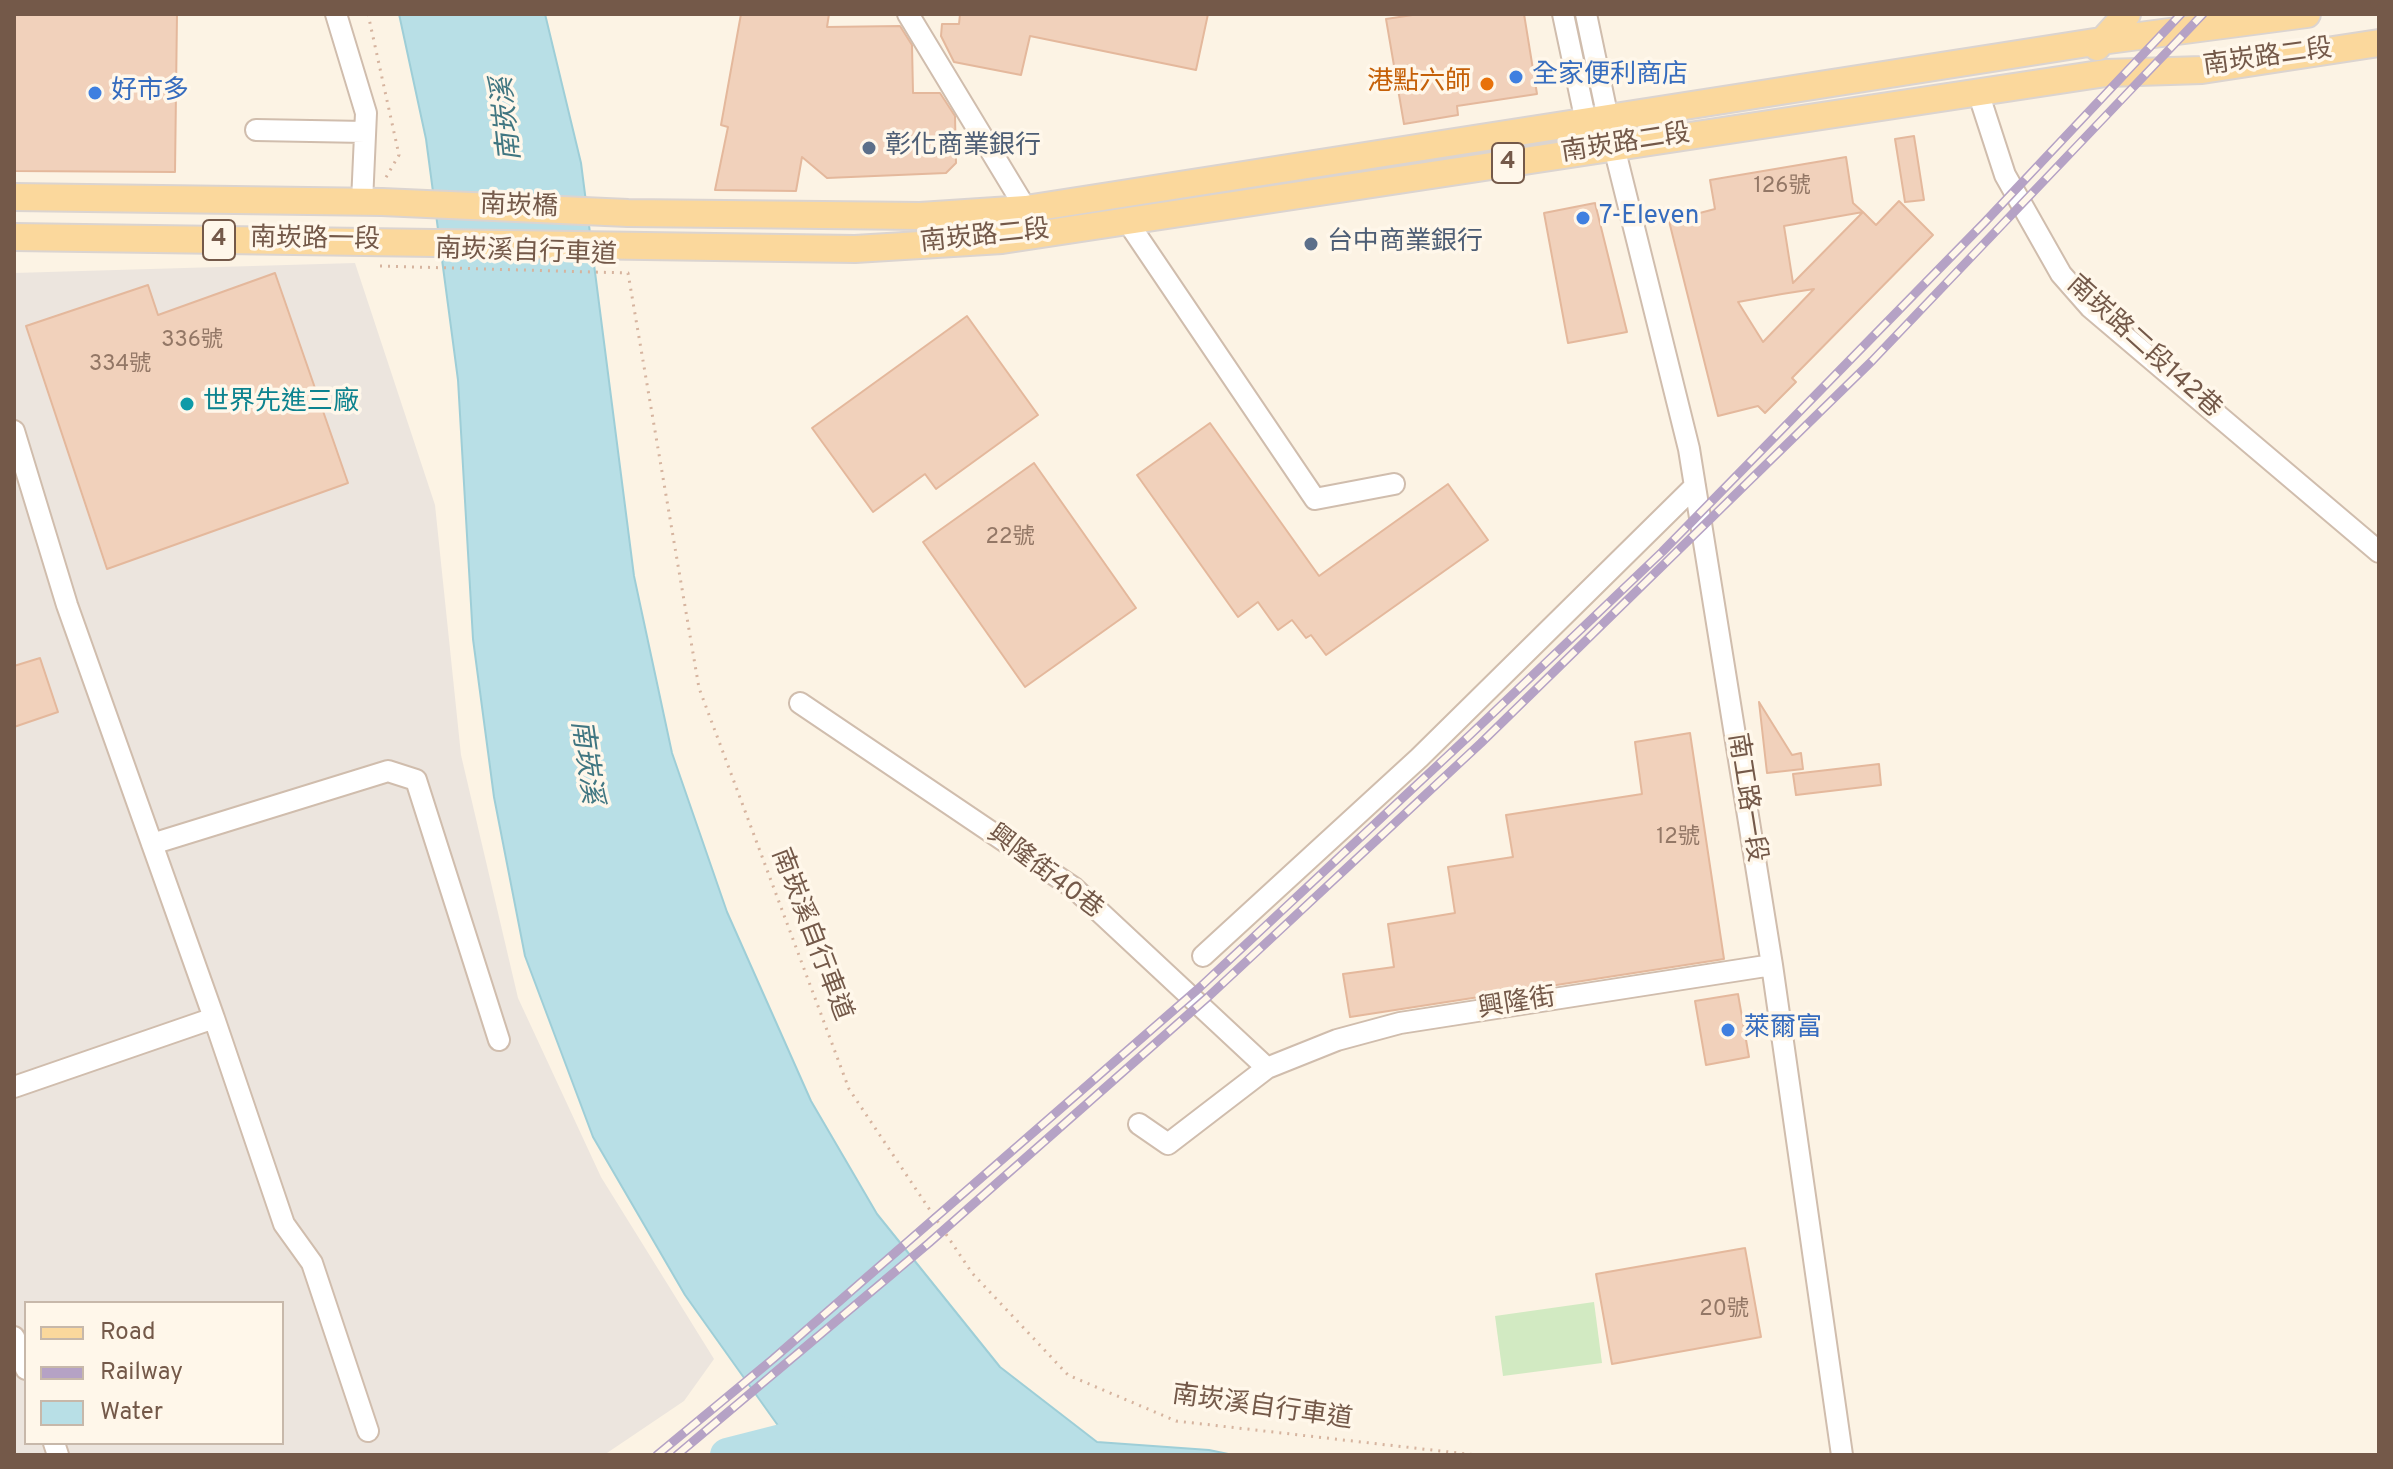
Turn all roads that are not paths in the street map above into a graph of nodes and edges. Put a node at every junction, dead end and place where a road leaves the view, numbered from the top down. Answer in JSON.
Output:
{"nodes":[{"id":1,"x":336,"y":14,"type":"edge"},
{"id":2,"x":908,"y":14,"type":"edge"},
{"id":3,"x":1563,"y":14,"type":"edge"},
{"id":4,"x":1586,"y":14,"type":"edge"},
{"id":5,"x":2156,"y":14,"type":"edge"},
{"id":6,"x":2307,"y":14,"type":"edge"},
{"id":7,"x":2231,"y":20,"type":"edge"},
{"id":8,"x":2129,"y":27,"type":"edge"},
{"id":9,"x":2101,"y":41,"type":"junction"},
{"id":10,"x":2379,"y":43,"type":"edge"},
{"id":11,"x":2174,"y":70,"type":"junction"},
{"id":12,"x":2202,"y":70,"type":"junction"},
{"id":13,"x":2106,"y":73,"type":"junction"},
{"id":14,"x":2073,"y":78,"type":"junction"},
{"id":15,"x":1978,"y":92,"type":"junction"},
{"id":16,"x":1597,"y":121,"type":"junction"},
{"id":17,"x":256,"y":130,"type":"dead end"},
{"id":18,"x":365,"y":132,"type":"junction"},
{"id":19,"x":1614,"y":147,"type":"junction"},
{"id":20,"x":14,"y":197,"type":"edge"},
{"id":21,"x":362,"y":202,"type":"junction"},
{"id":22,"x":410,"y":204,"type":"joint"},
{"id":23,"x":1026,"y":209,"type":"junction"},
{"id":24,"x":628,"y":213,"type":"joint"},
{"id":25,"x":1127,"y":221,"type":"junction"},
{"id":26,"x":14,"y":237,"type":"edge"},
{"id":27,"x":423,"y":242,"type":"joint"},
{"id":28,"x":634,"y":245,"type":"joint"},
{"id":29,"x":14,"y":431,"type":"edge"},
{"id":30,"x":1394,"y":484,"type":"dead end"},
{"id":31,"x":1695,"y":486,"type":"junction"},
{"id":32,"x":2379,"y":552,"type":"edge"},
{"id":33,"x":800,"y":703,"type":"dead end"},
{"id":34,"x":152,"y":844,"type":"junction"},
{"id":35,"x":1203,"y":956,"type":"dead end"},
{"id":36,"x":1772,"y":965,"type":"junction"},
{"id":37,"x":214,"y":1018,"type":"junction"},
{"id":38,"x":499,"y":1040,"type":"dead end"},
{"id":39,"x":1267,"y":1068,"type":"junction"},
{"id":40,"x":14,"y":1087,"type":"edge"},
{"id":41,"x":1139,"y":1124,"type":"dead end"},
{"id":42,"x":14,"y":1337,"type":"edge"},
{"id":43,"x":24,"y":1364,"type":"edge"},
{"id":44,"x":368,"y":1431,"type":"dead end"},
{"id":45,"x":1842,"y":1455,"type":"edge"}],
"edges":[{"from":1,"to":18,"type":"street"},
{"from":2,"to":23,"type":"street"},
{"from":3,"to":16,"type":"street"},
{"from":4,"to":16,"type":"street"},
{"from":5,"to":8,"type":"main road"},
{"from":6,"to":7,"type":"main road","name":"南崁路二段","number":"4"},
{"from":7,"to":8,"type":"main road","name":"南崁路二段","number":"4"},
{"from":7,"to":11,"type":"main road"},
{"from":7,"to":12,"type":"main road"},
{"from":8,"to":9,"type":"main road","name":"南崁路二段","number":"4"},
{"from":8,"to":13,"type":"main road"},
{"from":9,"to":14,"type":"main road"},
{"from":9,"to":16,"type":"main road","name":"南崁路二段","number":"4"},
{"from":10,"to":12,"type":"main road","name":"南崁路二段","number":"4"},
{"from":11,"to":12,"type":"main road","name":"南崁路二段","number":"4"},
{"from":11,"to":13,"type":"main road","name":"南崁路二段","number":"4"},
{"from":13,"to":14,"type":"main road","name":"南崁路二段","number":"4"},
{"from":14,"to":15,"type":"main road","name":"南崁路二段","number":"4"},
{"from":15,"to":19,"type":"main road","name":"南崁路二段","number":"4"},
{"from":15,"to":32,"type":"street","name":"南崁路二段142巷"},
{"from":16,"to":19,"type":"street","name":"南工路一段"},
{"from":16,"to":23,"type":"main road","name":"南崁路二段","number":"4"},
{"from":17,"to":18,"type":"street"},
{"from":18,"to":21,"type":"street"},
{"from":19,"to":25,"type":"main road","name":"南崁路二段","number":"4"},
{"from":19,"to":31,"type":"street","name":"南工路一段"},
{"from":20,"to":21,"type":"main road","name":"南崁路一段","number":"4"},
{"from":21,"to":22,"type":"main road","name":"南崁路一段","number":"4"},
{"from":22,"to":24,"type":"main road","name":"南崁橋","number":"4"},
{"from":23,"to":24,"type":"main road","name":"南崁路二段","number":"4"},
{"from":25,"to":28,"type":"main road","name":"南崁路二段","number":"4"},
{"from":25,"to":30,"type":"street"},
{"from":26,"to":27,"type":"main road","name":"南崁路一段","number":"4"},
{"from":27,"to":28,"type":"main road","name":"南崁橋","number":"4"},
{"from":29,"to":34,"type":"street"},
{"from":31,"to":35,"type":"street"},
{"from":31,"to":36,"type":"street","name":"南工路一段"},
{"from":33,"to":39,"type":"street","name":"興隆街40巷"},
{"from":34,"to":37,"type":"street"},
{"from":34,"to":38,"type":"street"},
{"from":36,"to":39,"type":"street","name":"興隆街"},
{"from":36,"to":45,"type":"street","name":"南工路一段"},
{"from":37,"to":40,"type":"street"},
{"from":37,"to":44,"type":"street"},
{"from":39,"to":41,"type":"street","name":"興隆街"},
{"from":42,"to":43,"type":"street"}]}
